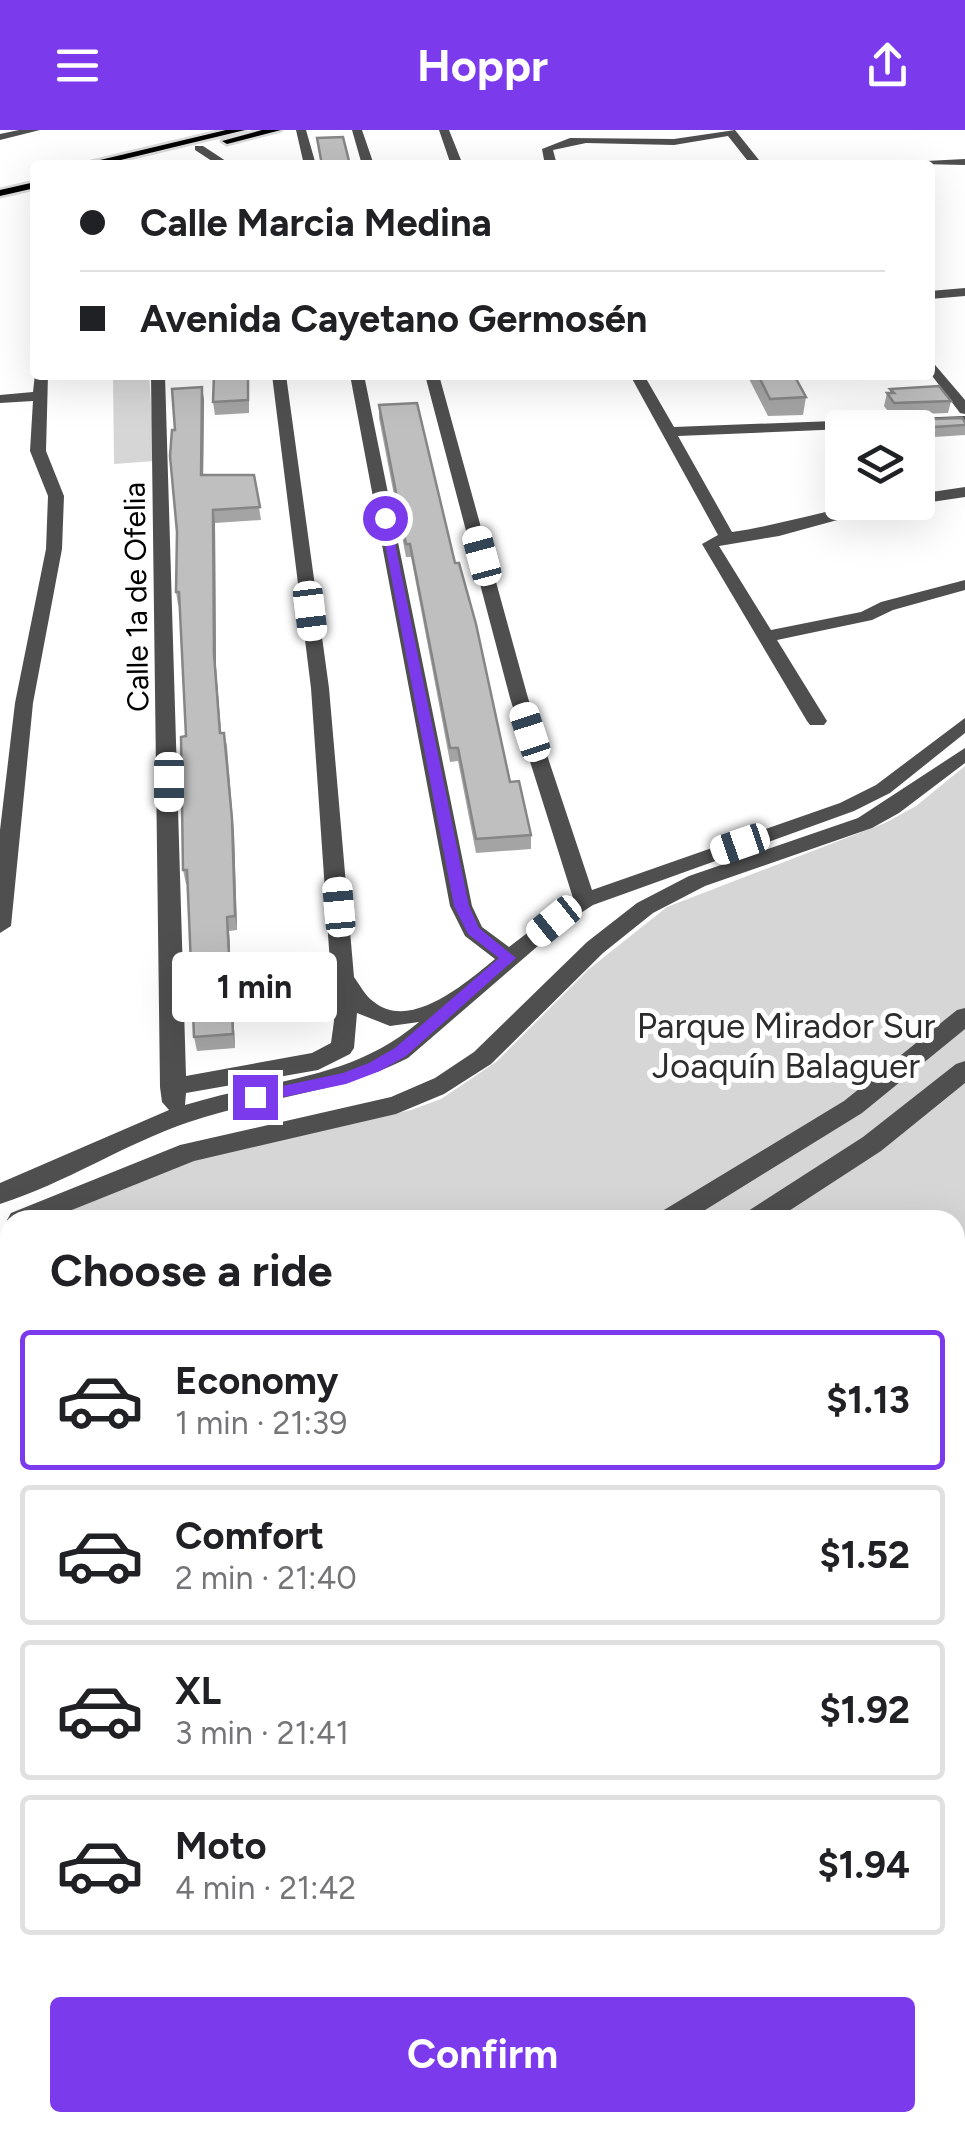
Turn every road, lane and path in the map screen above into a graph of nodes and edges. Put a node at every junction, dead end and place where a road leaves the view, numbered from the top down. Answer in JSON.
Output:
{"nodes":[{"id":1,"x":34,"y":130,"type":"edge"},
{"id":2,"x":240,"y":130,"type":"edge"},
{"id":3,"x":276,"y":130,"type":"edge"},
{"id":4,"x":302,"y":130,"type":"edge"},
{"id":5,"x":357,"y":130,"type":"edge"},
{"id":6,"x":444,"y":130,"type":"edge"},
{"id":7,"x":729,"y":131,"type":"edge"},
{"id":8,"x":0,"y":137,"type":"edge"},
{"id":9,"x":200,"y":148,"type":"junction"},
{"id":10,"x":107,"y":160,"type":"edge"},
{"id":11,"x":151,"y":160,"type":"edge"},
{"id":12,"x":218,"y":160,"type":"edge"},
{"id":13,"x":309,"y":160,"type":"edge"},
{"id":14,"x":366,"y":160,"type":"edge"},
{"id":15,"x":455,"y":160,"type":"edge"},
{"id":16,"x":551,"y":160,"type":"edge"},
{"id":17,"x":749,"y":160,"type":"edge"},
{"id":18,"x":965,"y":162,"type":"edge"},
{"id":19,"x":935,"y":164,"type":"edge"},
{"id":20,"x":30,"y":177,"type":"edge"},
{"id":21,"x":0,"y":184,"type":"edge"},
{"id":22,"x":30,"y":186,"type":"edge"},
{"id":23,"x":0,"y":193,"type":"edge"},
{"id":24,"x":965,"y":292,"type":"edge"},
{"id":25,"x":935,"y":294,"type":"edge"},
{"id":26,"x":935,"y":370,"type":"edge"},
{"id":27,"x":42,"y":380,"type":"edge"},
{"id":28,"x":158,"y":380,"type":"edge"},
{"id":29,"x":280,"y":380,"type":"edge"},
{"id":30,"x":358,"y":380,"type":"edge"},
{"id":31,"x":433,"y":380,"type":"edge"},
{"id":32,"x":640,"y":380,"type":"edge"},
{"id":33,"x":40,"y":396,"type":"junction"},
{"id":34,"x":0,"y":399,"type":"edge"},
{"id":35,"x":965,"y":410,"type":"edge"},
{"id":36,"x":965,"y":420,"type":"edge"},
{"id":37,"x":668,"y":432,"type":"junction"},
{"id":38,"x":965,"y":492,"type":"edge"},
{"id":39,"x":935,"y":496,"type":"edge"},
{"id":40,"x":825,"y":517,"type":"edge"},
{"id":41,"x":726,"y":535,"type":"junction"},
{"id":42,"x":965,"y":585,"type":"edge"},
{"id":43,"x":768,"y":636,"type":"junction"},
{"id":44,"x":24,"y":703,"type":"junction"},
{"id":45,"x":0,"y":706,"type":"edge"},
{"id":46,"x":817,"y":721,"type":"dead end"},
{"id":47,"x":965,"y":724,"type":"edge"},
{"id":48,"x":965,"y":754,"type":"edge"},
{"id":49,"x":585,"y":900,"type":"junction"},
{"id":50,"x":0,"y":926,"type":"edge"},
{"id":51,"x":508,"y":958,"type":"junction"},
{"id":52,"x":346,"y":980,"type":"junction"},
{"id":53,"x":458,"y":1004,"type":"junction"},
{"id":54,"x":965,"y":1016,"type":"edge"},
{"id":55,"x":965,"y":1070,"type":"edge"},
{"id":56,"x":172,"y":1087,"type":"junction"},
{"id":57,"x":176,"y":1116,"type":"junction"},
{"id":58,"x":0,"y":1194,"type":"edge"},
{"id":59,"x":44,"y":1210,"type":"edge"},
{"id":60,"x":684,"y":1210,"type":"edge"},
{"id":61,"x":770,"y":1210,"type":"edge"}],
"edges":[{"from":1,"to":8,"type":"street"},
{"from":2,"to":10,"type":"main road"},
{"from":3,"to":9,"type":"main road"},
{"from":4,"to":13,"type":"street"},
{"from":5,"to":14,"type":"street"},
{"from":6,"to":15,"type":"street"},
{"from":7,"to":16,"type":"street"},
{"from":7,"to":17,"type":"street"},
{"from":9,"to":11,"type":"main road"},
{"from":9,"to":12,"type":"street"},
{"from":18,"to":19,"type":"street"},
{"from":20,"to":21,"type":"main road"},
{"from":22,"to":23,"type":"main road"},
{"from":24,"to":25,"type":"street"},
{"from":26,"to":35,"type":"street"},
{"from":27,"to":33,"type":"street"},
{"from":28,"to":56,"type":"street","name":"Calle 1a de Ofelia"},
{"from":29,"to":52,"type":"street"},
{"from":30,"to":51,"type":"street"},
{"from":31,"to":49,"type":"street"},
{"from":32,"to":37,"type":"street"},
{"from":33,"to":34,"type":"street"},
{"from":33,"to":44,"type":"street"},
{"from":36,"to":37,"type":"street"},
{"from":37,"to":41,"type":"street"},
{"from":38,"to":39,"type":"street"},
{"from":40,"to":41,"type":"street"},
{"from":41,"to":43,"type":"street"},
{"from":42,"to":43,"type":"street"},
{"from":43,"to":46,"type":"street"},
{"from":44,"to":45,"type":"street"},
{"from":44,"to":50,"type":"street"},
{"from":47,"to":49,"type":"street"},
{"from":48,"to":59,"type":"street"},
{"from":49,"to":51,"type":"street"},
{"from":51,"to":53,"type":"street"},
{"from":52,"to":53,"type":"street"},
{"from":52,"to":56,"type":"street"},
{"from":53,"to":57,"type":"street"},
{"from":54,"to":60,"type":"street"},
{"from":55,"to":61,"type":"street"},
{"from":56,"to":57,"type":"street","name":"Calle 1a de Ofelia"},
{"from":57,"to":58,"type":"street"}]}
